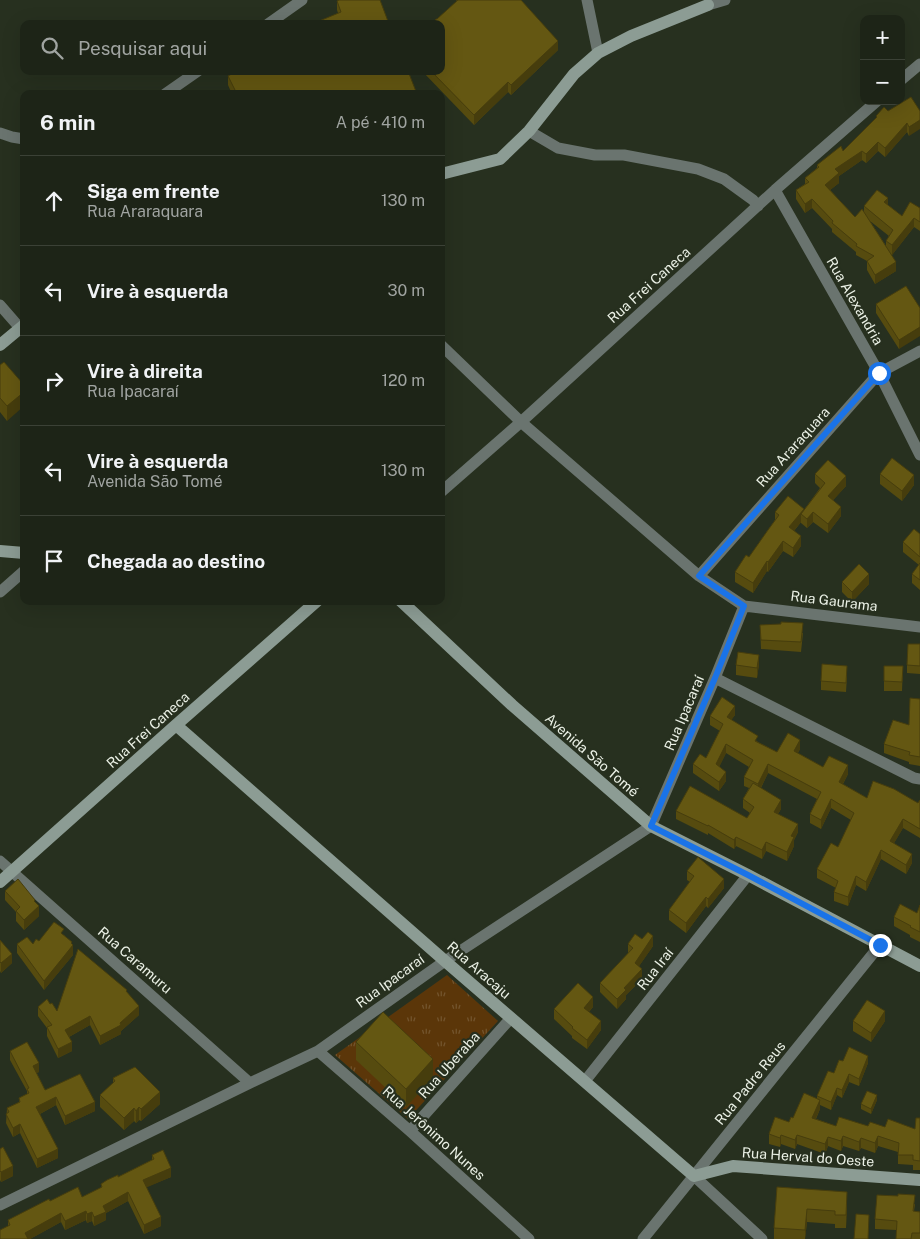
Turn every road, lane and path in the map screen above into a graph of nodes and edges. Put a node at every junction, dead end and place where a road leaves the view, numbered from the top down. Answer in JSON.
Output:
{"nodes":[{"id":1,"x":302,"y":0,"type":"edge"},
{"id":2,"x":587,"y":0,"type":"edge"},
{"id":3,"x":725,"y":0,"type":"edge"},
{"id":4,"x":708,"y":4,"type":"joint"},
{"id":5,"x":274,"y":20,"type":"edge"},
{"id":6,"x":598,"y":54,"type":"junction"},
{"id":7,"x":920,"y":64,"type":"edge"},
{"id":8,"x":192,"y":75,"type":"edge"},
{"id":9,"x":905,"y":77,"type":"edge"},
{"id":10,"x":171,"y":90,"type":"edge"},
{"id":11,"x":872,"y":105,"type":"edge"},
{"id":12,"x":529,"y":131,"type":"junction"},
{"id":13,"x":0,"y":133,"type":"edge"},
{"id":14,"x":20,"y":138,"type":"edge"},
{"id":15,"x":445,"y":173,"type":"edge"},
{"id":16,"x":775,"y":190,"type":"junction"},
{"id":17,"x":758,"y":206,"type":"junction"},
{"id":18,"x":0,"y":305,"type":"edge"},
{"id":19,"x":20,"y":325,"type":"edge"},
{"id":20,"x":20,"y":329,"type":"edge"},
{"id":21,"x":0,"y":345,"type":"edge"},
{"id":22,"x":445,"y":349,"type":"edge"},
{"id":23,"x":920,"y":351,"type":"edge"},
{"id":24,"x":879,"y":373,"type":"junction"},
{"id":25,"x":521,"y":422,"type":"junction"},
{"id":26,"x":920,"y":455,"type":"edge"},
{"id":27,"x":445,"y":488,"type":"edge"},
{"id":28,"x":0,"y":551,"type":"edge"},
{"id":29,"x":20,"y":552,"type":"edge"},
{"id":30,"x":20,"y":575,"type":"edge"},
{"id":31,"x":699,"y":576,"type":"junction"},
{"id":32,"x":0,"y":592,"type":"edge"},
{"id":33,"x":312,"y":605,"type":"edge"},
{"id":34,"x":405,"y":605,"type":"edge"},
{"id":35,"x":744,"y":606,"type":"junction"},
{"id":36,"x":920,"y":627,"type":"edge"},
{"id":37,"x":715,"y":678,"type":"junction"},
{"id":38,"x":176,"y":725,"type":"junction"},
{"id":39,"x":920,"y":779,"type":"edge"},
{"id":40,"x":651,"y":826,"type":"junction"},
{"id":41,"x":0,"y":861,"type":"edge"},
{"id":42,"x":13,"y":872,"type":"junction"},
{"id":43,"x":748,"y":875,"type":"junction"},
{"id":44,"x":0,"y":882,"type":"edge"},
{"id":45,"x":880,"y":945,"type":"junction"},
{"id":46,"x":445,"y":960,"type":"junction"},
{"id":47,"x":920,"y":966,"type":"edge"},
{"id":48,"x":511,"y":1018,"type":"junction"},
{"id":49,"x":318,"y":1051,"type":"junction"},
{"id":50,"x":585,"y":1081,"type":"junction"},
{"id":51,"x":250,"y":1082,"type":"junction"},
{"id":52,"x":410,"y":1131,"type":"junction"},
{"id":53,"x":694,"y":1176,"type":"junction"},
{"id":54,"x":920,"y":1180,"type":"edge"},
{"id":55,"x":0,"y":1205,"type":"edge"},
{"id":56,"x":528,"y":1239,"type":"edge"},
{"id":57,"x":643,"y":1239,"type":"edge"},
{"id":58,"x":762,"y":1239,"type":"edge"}],
"edges":[{"from":1,"to":5,"type":"street"},
{"from":2,"to":6,"type":"street"},
{"from":3,"to":4,"type":"street"},
{"from":4,"to":6,"type":"street"},
{"from":6,"to":12,"type":"street"},
{"from":7,"to":9,"type":"street"},
{"from":8,"to":10,"type":"street"},
{"from":11,"to":16,"type":"street","name":"Rua Frei Caneca"},
{"from":12,"to":15,"type":"street"},
{"from":12,"to":17,"type":"street"},
{"from":13,"to":14,"type":"street"},
{"from":16,"to":17,"type":"street","name":"Rua Frei Caneca"},
{"from":16,"to":24,"type":"street","name":"Rua Alexandria"},
{"from":17,"to":25,"type":"street","name":"Rua Frei Caneca"},
{"from":18,"to":19,"type":"street"},
{"from":20,"to":21,"type":"street"},
{"from":22,"to":25,"type":"street"},
{"from":23,"to":24,"type":"street","name":"Rua Araraquara"},
{"from":24,"to":26,"type":"street","name":"Rua Alexandria"},
{"from":24,"to":31,"type":"street","name":"Rua Araraquara"},
{"from":25,"to":27,"type":"street","name":"Rua Frei Caneca"},
{"from":25,"to":31,"type":"street"},
{"from":28,"to":29,"type":"street"},
{"from":30,"to":32,"type":"street"},
{"from":31,"to":35,"type":"street"},
{"from":33,"to":38,"type":"street","name":"Rua Frei Caneca"},
{"from":34,"to":40,"type":"street","name":"Avenida São Tomé"},
{"from":35,"to":36,"type":"street","name":"Rua Gaurama"},
{"from":35,"to":37,"type":"street","name":"Rua Ipacaraí"},
{"from":37,"to":39,"type":"street"},
{"from":37,"to":40,"type":"street","name":"Rua Ipacaraí"},
{"from":38,"to":42,"type":"street","name":"Rua Frei Caneca"},
{"from":38,"to":46,"type":"street","name":"Rua Aracaju"},
{"from":40,"to":43,"type":"street","name":"Avenida São Tomé"},
{"from":40,"to":46,"type":"street","name":"Rua Ipacaraí"},
{"from":41,"to":42,"type":"street","name":"Rua Caramuru"},
{"from":42,"to":44,"type":"street","name":"Rua Frei Caneca"},
{"from":42,"to":51,"type":"street","name":"Rua Caramuru"},
{"from":43,"to":45,"type":"street","name":"Avenida São Tomé"},
{"from":43,"to":50,"type":"street","name":"Rua Iraí"},
{"from":45,"to":47,"type":"street","name":"Avenida São Tomé"},
{"from":45,"to":53,"type":"street","name":"Rua Padre Reus"},
{"from":46,"to":48,"type":"street","name":"Rua Aracaju"},
{"from":46,"to":49,"type":"street","name":"Rua Ipacaraí"},
{"from":48,"to":50,"type":"street","name":"Rua Aracaju"},
{"from":48,"to":52,"type":"street","name":"Rua Uberaba"},
{"from":49,"to":51,"type":"street","name":"Rua Ipacaraí"},
{"from":49,"to":52,"type":"street","name":"Rua Jerônimo Nunes"},
{"from":50,"to":53,"type":"street","name":"Rua Aracaju"},
{"from":51,"to":55,"type":"street","name":"Rua Ipacaraí"},
{"from":52,"to":56,"type":"street","name":"Rua Jerônimo Nunes"},
{"from":53,"to":54,"type":"street","name":"Rua Herval do Oeste"},
{"from":53,"to":57,"type":"street","name":"Rua Padre Reus"},
{"from":53,"to":58,"type":"street","name":"Rua Aracaju"}]}
